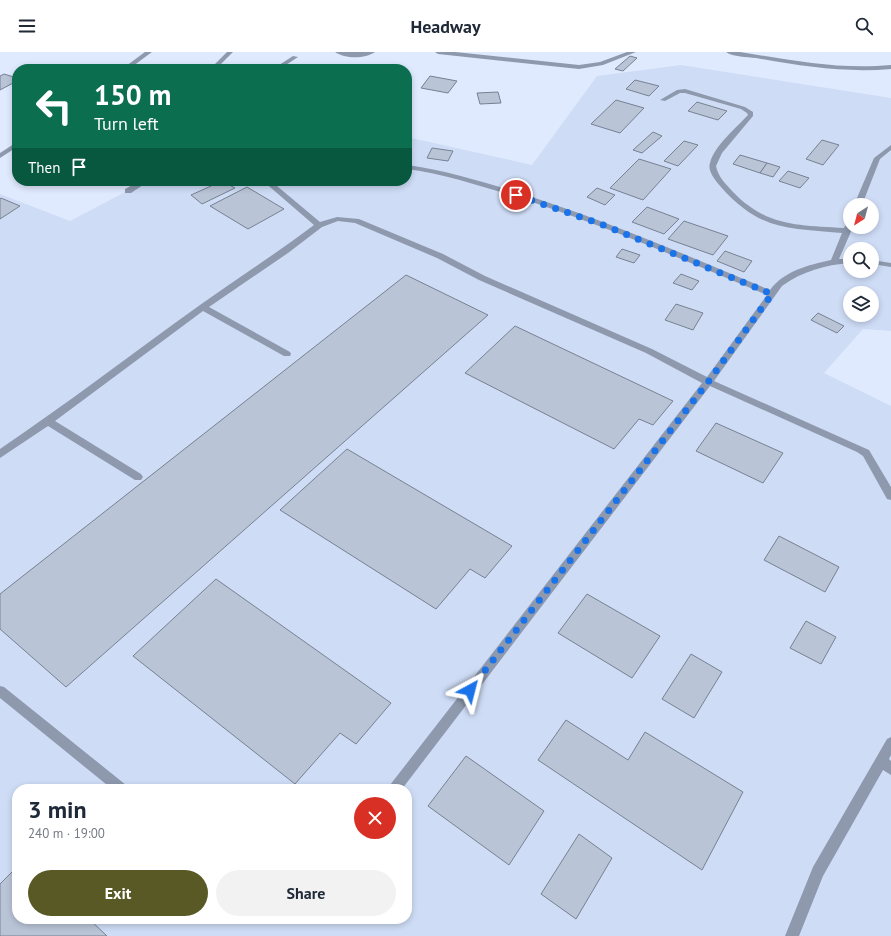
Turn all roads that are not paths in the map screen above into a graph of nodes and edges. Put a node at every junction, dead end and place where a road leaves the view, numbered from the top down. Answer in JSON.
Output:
{"nodes":[{"id":1,"x":149,"y":52,"type":"edge"},
{"id":2,"x":230,"y":52,"type":"edge"},
{"id":3,"x":338,"y":52,"type":"edge"},
{"id":4,"x":372,"y":52,"type":"edge"},
{"id":5,"x":438,"y":52,"type":"edge"},
{"id":6,"x":633,"y":52,"type":"edge"},
{"id":7,"x":729,"y":52,"type":"edge"},
{"id":8,"x":295,"y":57,"type":"dead end"},
{"id":9,"x":132,"y":64,"type":"edge"},
{"id":10,"x":218,"y":64,"type":"edge"},
{"id":11,"x":284,"y":64,"type":"edge"},
{"id":12,"x":891,"y":66,"type":"edge"},
{"id":13,"x":663,"y":100,"type":"dead end"},
{"id":14,"x":891,"y":147,"type":"edge"},
{"id":15,"x":12,"y":148,"type":"edge"},
{"id":16,"x":0,"y":156,"type":"edge"},
{"id":17,"x":412,"y":167,"type":"edge"},
{"id":18,"x":136,"y":186,"type":"edge"},
{"id":19,"x":276,"y":186,"type":"edge"},
{"id":20,"x":128,"y":191,"type":"dead end"},
{"id":21,"x":861,"y":198,"type":"edge"},
{"id":22,"x":319,"y":224,"type":"junction"},
{"id":23,"x":843,"y":227,"type":"edge"},
{"id":24,"x":845,"y":234,"type":"edge"},
{"id":25,"x":843,"y":261,"type":"edge"},
{"id":26,"x":834,"y":262,"type":"junction"},
{"id":27,"x":879,"y":263,"type":"edge"},
{"id":28,"x":891,"y":265,"type":"edge"},
{"id":29,"x":772,"y":294,"type":"junction"},
{"id":30,"x":203,"y":307,"type":"junction"},
{"id":31,"x":288,"y":354,"type":"dead end"},
{"id":32,"x":708,"y":382,"type":"junction"},
{"id":33,"x":48,"y":421,"type":"junction"},
{"id":34,"x":0,"y":454,"type":"edge"},
{"id":35,"x":138,"y":477,"type":"dead end"},
{"id":36,"x":891,"y":496,"type":"edge"},
{"id":37,"x":0,"y":691,"type":"edge"},
{"id":38,"x":891,"y":743,"type":"edge"},
{"id":39,"x":886,"y":765,"type":"edge"},
{"id":40,"x":116,"y":784,"type":"edge"},
{"id":41,"x":398,"y":784,"type":"edge"},
{"id":42,"x":792,"y":936,"type":"edge"}],
"edges":[{"from":1,"to":9,"type":"street"},
{"from":2,"to":10,"type":"street"},
{"from":3,"to":4,"type":"street"},
{"from":5,"to":6,"type":"street"},
{"from":7,"to":12,"type":"street"},
{"from":8,"to":11,"type":"street"},
{"from":13,"to":23,"type":"street"},
{"from":14,"to":21,"type":"street"},
{"from":15,"to":16,"type":"street"},
{"from":17,"to":29,"type":"street"},
{"from":18,"to":20,"type":"street"},
{"from":19,"to":22,"type":"street"},
{"from":22,"to":30,"type":"street"},
{"from":22,"to":32,"type":"street"},
{"from":24,"to":26,"type":"street"},
{"from":25,"to":26,"type":"street"},
{"from":26,"to":29,"type":"street"},
{"from":27,"to":28,"type":"street"},
{"from":29,"to":32,"type":"street"},
{"from":30,"to":31,"type":"street"},
{"from":30,"to":33,"type":"street"},
{"from":32,"to":36,"type":"street"},
{"from":32,"to":41,"type":"street"},
{"from":33,"to":34,"type":"street"},
{"from":33,"to":35,"type":"street"},
{"from":37,"to":40,"type":"street"},
{"from":38,"to":39,"type":"street"},
{"from":39,"to":42,"type":"street"}]}
